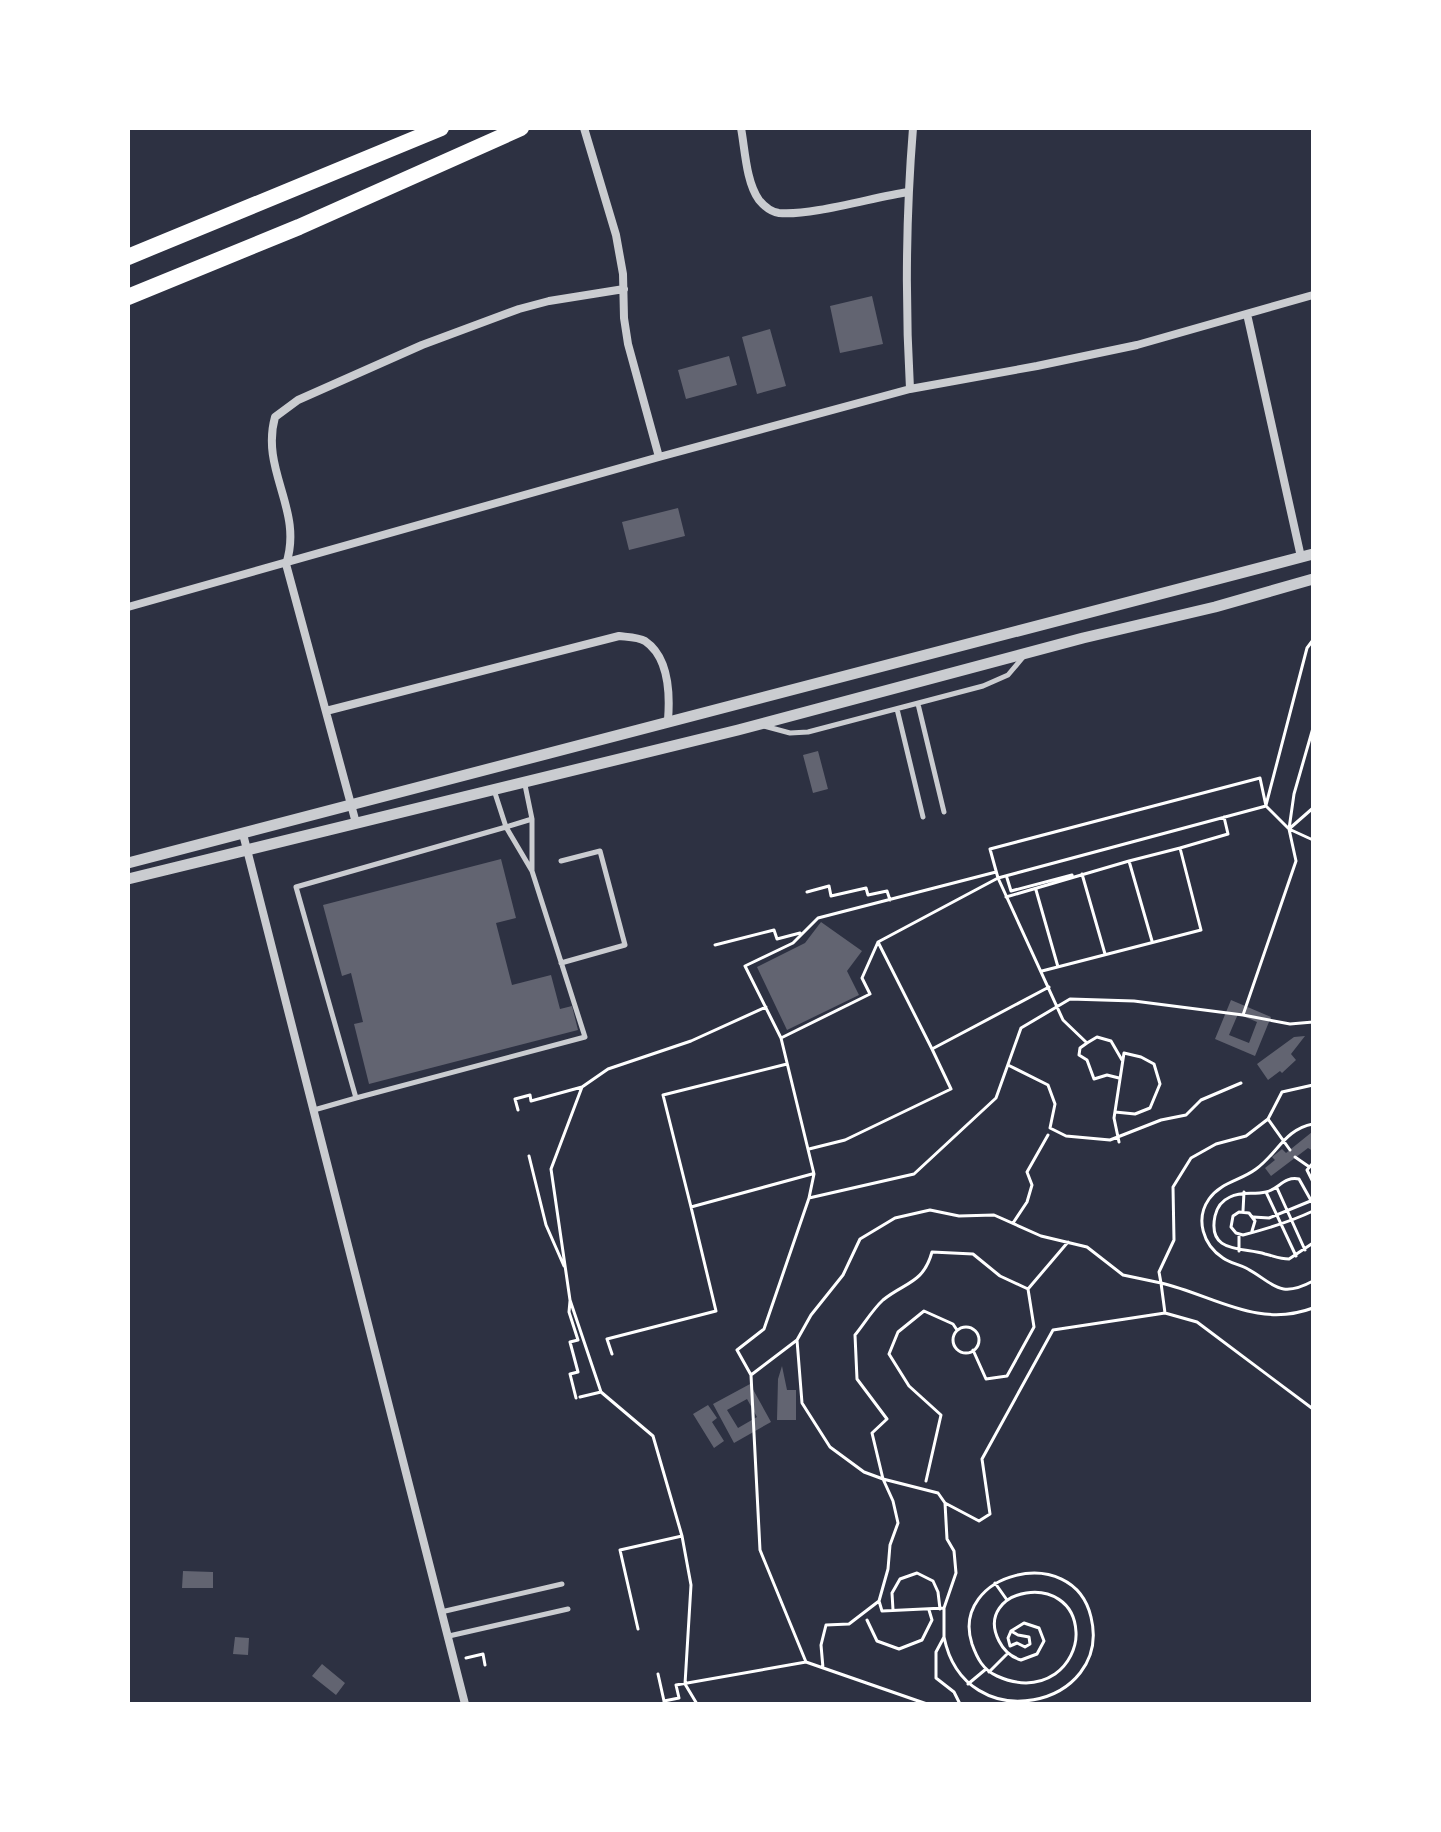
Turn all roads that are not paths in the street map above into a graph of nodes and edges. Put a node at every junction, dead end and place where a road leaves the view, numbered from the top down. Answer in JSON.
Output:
{"nodes":[{"id":1,"x":441,"y":128,"type":"edge"},
{"id":2,"x":521,"y":128,"type":"edge"},
{"id":3,"x":584,"y":128,"type":"edge"},
{"id":4,"x":741,"y":128,"type":"edge"},
{"id":5,"x":913,"y":128,"type":"edge"},
{"id":6,"x":908,"y":192,"type":"junction"},
{"id":7,"x":128,"y":257,"type":"edge"},
{"id":8,"x":624,"y":289,"type":"junction"},
{"id":9,"x":1313,"y":295,"type":"edge"},
{"id":10,"x":128,"y":297,"type":"edge"},
{"id":11,"x":1247,"y":314,"type":"junction"},
{"id":12,"x":910,"y":389,"type":"junction"},
{"id":13,"x":659,"y":457,"type":"junction"},
{"id":14,"x":1307,"y":556,"type":"edge"},
{"id":15,"x":286,"y":564,"type":"junction"},
{"id":16,"x":1313,"y":579,"type":"edge"},
{"id":17,"x":128,"y":607,"type":"edge"},
{"id":18,"x":1026,"y":653,"type":"junction"},
{"id":19,"x":918,"y":704,"type":"junction"},
{"id":20,"x":897,"y":709,"type":"junction"},
{"id":21,"x":326,"y":711,"type":"junction"},
{"id":22,"x":668,"y":720,"type":"junction"},
{"id":23,"x":760,"y":725,"type":"junction"},
{"id":24,"x":524,"y":781,"type":"junction"},
{"id":25,"x":493,"y":789,"type":"junction"},
{"id":26,"x":351,"y":805,"type":"junction"},
{"id":27,"x":944,"y":812,"type":"dead end"},
{"id":28,"x":923,"y":817,"type":"dead end"},
{"id":29,"x":532,"y":819,"type":"junction"},
{"id":30,"x":356,"y":823,"type":"junction"},
{"id":31,"x":506,"y":827,"type":"junction"},
{"id":32,"x":243,"y":834,"type":"junction"},
{"id":33,"x":247,"y":849,"type":"junction"},
{"id":34,"x":561,"y":861,"type":"dead end"},
{"id":35,"x":128,"y":863,"type":"edge"},
{"id":36,"x":532,"y":871,"type":"junction"},
{"id":37,"x":128,"y":879,"type":"edge"},
{"id":38,"x":561,"y":963,"type":"junction"},
{"id":39,"x":356,"y":1098,"type":"junction"},
{"id":40,"x":314,"y":1110,"type":"junction"},
{"id":41,"x":562,"y":1584,"type":"dead end"},
{"id":42,"x":568,"y":1609,"type":"dead end"},
{"id":43,"x":441,"y":1612,"type":"junction"},
{"id":44,"x":448,"y":1637,"type":"junction"},
{"id":45,"x":465,"y":1704,"type":"edge"}],
"edges":[{"from":1,"to":7,"type":"highway"},
{"from":2,"to":10,"type":"highway"},
{"from":3,"to":8,"type":"street"},
{"from":4,"to":6,"type":"street"},
{"from":5,"to":6,"type":"street"},
{"from":6,"to":12,"type":"street"},
{"from":8,"to":13,"type":"street"},
{"from":8,"to":15,"type":"street"},
{"from":9,"to":11,"type":"street"},
{"from":11,"to":12,"type":"street"},
{"from":11,"to":14,"type":"street"},
{"from":12,"to":13,"type":"street"},
{"from":13,"to":15,"type":"street"},
{"from":14,"to":22,"type":"street"},
{"from":15,"to":17,"type":"street"},
{"from":15,"to":21,"type":"street"},
{"from":16,"to":18,"type":"street"},
{"from":18,"to":19,"type":"lane"},
{"from":18,"to":23,"type":"street"},
{"from":19,"to":20,"type":"lane"},
{"from":19,"to":27,"type":"lane"},
{"from":20,"to":23,"type":"lane"},
{"from":20,"to":28,"type":"lane"},
{"from":21,"to":22,"type":"street"},
{"from":21,"to":26,"type":"street"},
{"from":22,"to":26,"type":"street"},
{"from":23,"to":24,"type":"street"},
{"from":24,"to":25,"type":"street"},
{"from":24,"to":29,"type":"lane"},
{"from":25,"to":30,"type":"street"},
{"from":25,"to":31,"type":"lane"},
{"from":26,"to":30,"type":"street"},
{"from":26,"to":32,"type":"street"},
{"from":29,"to":31,"type":"lane"},
{"from":29,"to":36,"type":"lane"},
{"from":30,"to":33,"type":"street"},
{"from":31,"to":36,"type":"lane"},
{"from":31,"to":39,"type":"lane"},
{"from":32,"to":33,"type":"street"},
{"from":32,"to":35,"type":"street"},
{"from":33,"to":37,"type":"street"},
{"from":33,"to":40,"type":"street"},
{"from":34,"to":38,"type":"lane"},
{"from":36,"to":38,"type":"lane"},
{"from":38,"to":39,"type":"lane"},
{"from":39,"to":40,"type":"lane"},
{"from":40,"to":43,"type":"street"},
{"from":41,"to":43,"type":"lane"},
{"from":42,"to":44,"type":"lane"},
{"from":43,"to":44,"type":"street"},
{"from":44,"to":45,"type":"street"}]}
